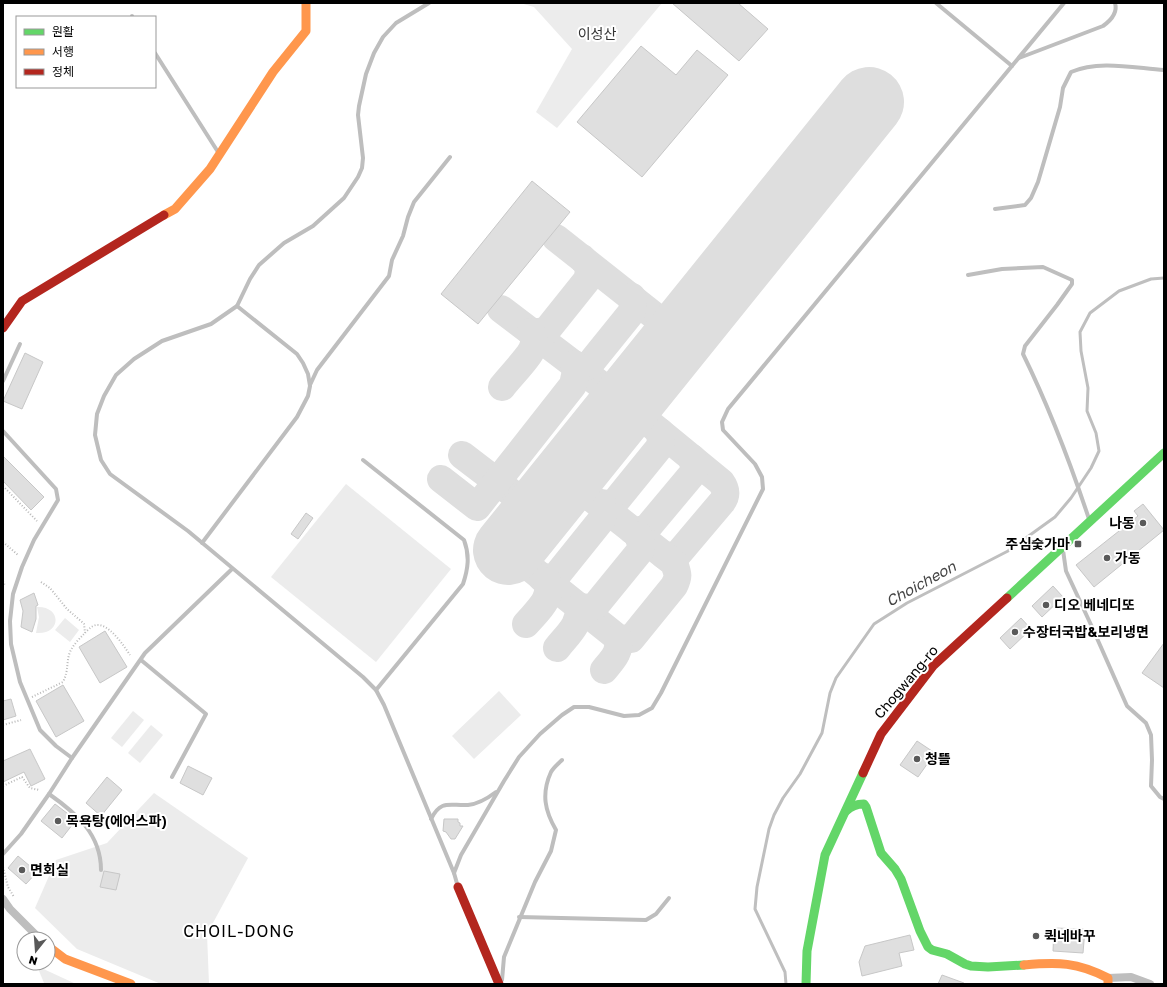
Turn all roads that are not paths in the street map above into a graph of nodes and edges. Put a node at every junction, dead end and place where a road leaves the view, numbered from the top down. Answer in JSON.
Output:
{"nodes":[{"id":1,"x":306,"y":3,"type":"edge"},
{"id":2,"x":429,"y":3,"type":"edge"},
{"id":3,"x":936,"y":3,"type":"edge"},
{"id":4,"x":1064,"y":3,"type":"edge"},
{"id":5,"x":1115,"y":3,"type":"edge"},
{"id":6,"x":156,"y":55,"type":"edge"},
{"id":7,"x":1019,"y":58,"type":"junction"},
{"id":8,"x":1012,"y":66,"type":"junction"},
{"id":9,"x":1164,"y":70,"type":"edge"},
{"id":10,"x":219,"y":154,"type":"junction"},
{"id":11,"x":450,"y":156,"type":"dead end"},
{"id":12,"x":995,"y":209,"type":"dead end"},
{"id":13,"x":968,"y":275,"type":"dead end"},
{"id":14,"x":236,"y":306,"type":"junction"},
{"id":15,"x":3,"y":328,"type":"edge"},
{"id":16,"x":20,"y":344,"type":"dead end"},
{"id":17,"x":3,"y":381,"type":"edge"},
{"id":18,"x":310,"y":386,"type":"junction"},
{"id":19,"x":3,"y":431,"type":"edge"},
{"id":20,"x":1164,"y":453,"type":"edge"},
{"id":21,"x":363,"y":460,"type":"dead end"},
{"id":22,"x":1090,"y":520,"type":"junction"},
{"id":23,"x":202,"y":543,"type":"junction"},
{"id":24,"x":1063,"y":545,"type":"junction"},
{"id":25,"x":232,"y":568,"type":"junction"},
{"id":26,"x":141,"y":660,"type":"junction"},
{"id":27,"x":376,"y":690,"type":"junction"},
{"id":28,"x":72,"y":758,"type":"junction"},
{"id":29,"x":562,"y":760,"type":"dead end"},
{"id":30,"x":172,"y":777,"type":"dead end"},
{"id":31,"x":499,"y":790,"type":"junction"},
{"id":32,"x":49,"y":794,"type":"junction"},
{"id":33,"x":1164,"y":799,"type":"edge"},
{"id":34,"x":846,"y":810,"type":"junction"},
{"id":35,"x":431,"y":819,"type":"junction"},
{"id":36,"x":3,"y":854,"type":"edge"},
{"id":37,"x":101,"y":870,"type":"dead end"},
{"id":38,"x":454,"y":873,"type":"junction"},
{"id":39,"x":458,"y":887,"type":"joint"},
{"id":40,"x":670,"y":898,"type":"dead end"},
{"id":41,"x":3,"y":899,"type":"edge"},
{"id":42,"x":519,"y":918,"type":"junction"},
{"id":43,"x":32,"y":931,"type":"edge"},
{"id":44,"x":56,"y":952,"type":"edge"},
{"id":45,"x":1108,"y":981,"type":"edge"},
{"id":46,"x":131,"y":984,"type":"edge"},
{"id":47,"x":500,"y":984,"type":"edge"},
{"id":48,"x":806,"y":984,"type":"edge"},
{"id":49,"x":1150,"y":984,"type":"edge"}],
"edges":[{"from":1,"to":10,"type":"street"},
{"from":2,"to":14,"type":"lane"},
{"from":3,"to":8,"type":"lane"},
{"from":4,"to":7,"type":"lane"},
{"from":5,"to":7,"type":"lane"},
{"from":6,"to":10,"type":"lane"},
{"from":7,"to":8,"type":"lane"},
{"from":8,"to":31,"type":"lane"},
{"from":9,"to":12,"type":"lane"},
{"from":10,"to":15,"type":"street"},
{"from":11,"to":18,"type":"lane"},
{"from":13,"to":22,"type":"lane"},
{"from":14,"to":18,"type":"lane"},
{"from":14,"to":23,"type":"lane"},
{"from":16,"to":17,"type":"lane"},
{"from":18,"to":23,"type":"lane"},
{"from":19,"to":28,"type":"lane"},
{"from":20,"to":22,"type":"street","name":"Chogwang-ro"},
{"from":21,"to":27,"type":"lane"},
{"from":22,"to":24,"type":"street","name":"Chogwang-ro"},
{"from":23,"to":25,"type":"lane"},
{"from":24,"to":33,"type":"lane"},
{"from":24,"to":34,"type":"street","name":"Chogwang-ro"},
{"from":25,"to":26,"type":"lane"},
{"from":25,"to":27,"type":"lane"},
{"from":26,"to":28,"type":"lane"},
{"from":26,"to":30,"type":"lane"},
{"from":27,"to":35,"type":"lane"},
{"from":28,"to":32,"type":"lane"},
{"from":29,"to":42,"type":"lane"},
{"from":31,"to":35,"type":"lane"},
{"from":31,"to":38,"type":"lane"},
{"from":32,"to":36,"type":"lane"},
{"from":32,"to":37,"type":"lane"},
{"from":34,"to":45,"type":"street"},
{"from":34,"to":48,"type":"street","name":"Chogwang-ro"},
{"from":35,"to":38,"type":"lane"},
{"from":38,"to":39,"type":"lane"},
{"from":39,"to":47,"type":"street"},
{"from":40,"to":42,"type":"lane"},
{"from":41,"to":43,"type":"street"},
{"from":42,"to":47,"type":"lane"},
{"from":44,"to":46,"type":"street"},
{"from":45,"to":49,"type":"street"}]}
